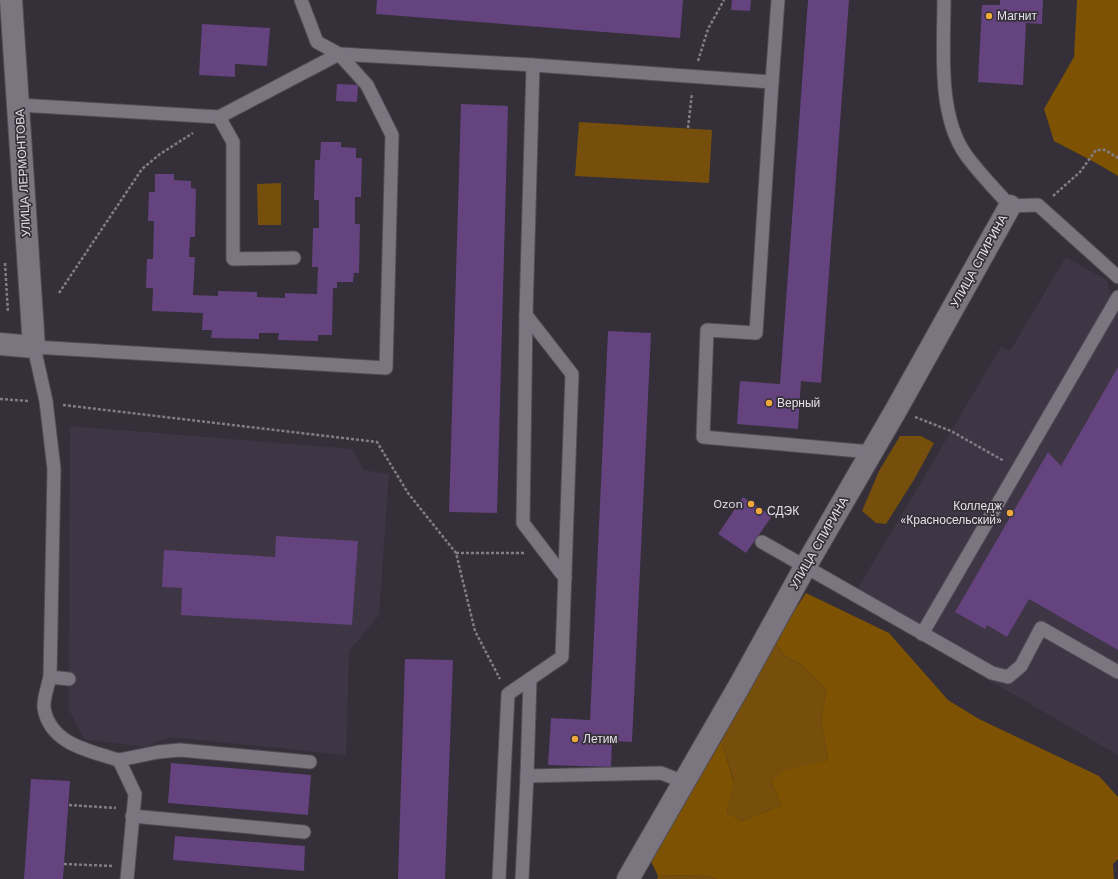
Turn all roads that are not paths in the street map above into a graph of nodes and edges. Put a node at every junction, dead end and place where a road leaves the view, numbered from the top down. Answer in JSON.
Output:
{"nodes":[{"id":1,"x":11,"y":0,"type":"edge"},
{"id":2,"x":301,"y":0,"type":"edge"},
{"id":3,"x":778,"y":0,"type":"edge"},
{"id":4,"x":944,"y":0,"type":"edge"},
{"id":5,"x":339,"y":54,"type":"junction"},
{"id":6,"x":533,"y":65,"type":"junction"},
{"id":7,"x":772,"y":82,"type":"junction"},
{"id":8,"x":19,"y":105,"type":"junction"},
{"id":9,"x":219,"y":117,"type":"junction"},
{"id":10,"x":1010,"y":206,"type":"junction"},
{"id":11,"x":294,"y":258,"type":"dead end"},
{"id":12,"x":1118,"y":277,"type":"edge"},
{"id":13,"x":1118,"y":297,"type":"edge"},
{"id":14,"x":526,"y":315,"type":"junction"},
{"id":15,"x":0,"y":344,"type":"edge"},
{"id":16,"x":34,"y":347,"type":"junction"},
{"id":17,"x":871,"y":452,"type":"junction"},
{"id":18,"x":762,"y":542,"type":"dead end"},
{"id":19,"x":805,"y":567,"type":"junction"},
{"id":20,"x":565,"y":578,"type":"junction"},
{"id":21,"x":922,"y":634,"type":"junction"},
{"id":22,"x":1118,"y":672,"type":"edge"},
{"id":23,"x":50,"y":677,"type":"junction"},
{"id":24,"x":69,"y":679,"type":"dead end"},
{"id":25,"x":530,"y":679,"type":"junction"},
{"id":26,"x":119,"y":760,"type":"junction"},
{"id":27,"x":310,"y":762,"type":"dead end"},
{"id":28,"x":527,"y":776,"type":"junction"},
{"id":29,"x":684,"y":782,"type":"junction"},
{"id":30,"x":133,"y":812,"type":"junction"},
{"id":31,"x":304,"y":832,"type":"dead end"},
{"id":32,"x":127,"y":873,"type":"edge"},
{"id":33,"x":499,"y":879,"type":"edge"},
{"id":34,"x":522,"y":879,"type":"edge"},
{"id":35,"x":628,"y":879,"type":"edge"}],
"edges":[{"from":1,"to":8,"type":"street","name":"УЛИЦА ЛЕРМОНТОВА"},
{"from":2,"to":5,"type":"lane"},
{"from":3,"to":7,"type":"lane"},
{"from":4,"to":10,"type":"lane"},
{"from":5,"to":6,"type":"lane"},
{"from":5,"to":9,"type":"lane"},
{"from":5,"to":16,"type":"lane"},
{"from":6,"to":7,"type":"lane"},
{"from":6,"to":14,"type":"lane"},
{"from":7,"to":17,"type":"lane"},
{"from":8,"to":9,"type":"lane"},
{"from":8,"to":16,"type":"street","name":"УЛИЦА ЛЕРМОНТОВА"},
{"from":9,"to":11,"type":"lane"},
{"from":10,"to":12,"type":"lane"},
{"from":10,"to":17,"type":"street","name":"УЛИЦА СПИРИНА"},
{"from":13,"to":21,"type":"lane"},
{"from":14,"to":20,"type":"lane"},
{"from":14,"to":20,"type":"lane"},
{"from":15,"to":16,"type":"street"},
{"from":16,"to":23,"type":"lane"},
{"from":17,"to":19,"type":"street","name":"УЛИЦА СПИРИНА"},
{"from":18,"to":19,"type":"lane"},
{"from":19,"to":21,"type":"lane"},
{"from":19,"to":29,"type":"street","name":"УЛИЦА СПИРИНА"},
{"from":20,"to":25,"type":"lane"},
{"from":21,"to":22,"type":"lane"},
{"from":23,"to":24,"type":"lane"},
{"from":23,"to":26,"type":"lane"},
{"from":25,"to":28,"type":"lane"},
{"from":25,"to":33,"type":"lane"},
{"from":26,"to":27,"type":"lane"},
{"from":26,"to":30,"type":"lane"},
{"from":28,"to":29,"type":"lane"},
{"from":28,"to":34,"type":"lane"},
{"from":29,"to":35,"type":"street","name":"УЛИЦА СПИРИНА"},
{"from":30,"to":31,"type":"lane"},
{"from":30,"to":32,"type":"lane"}]}
